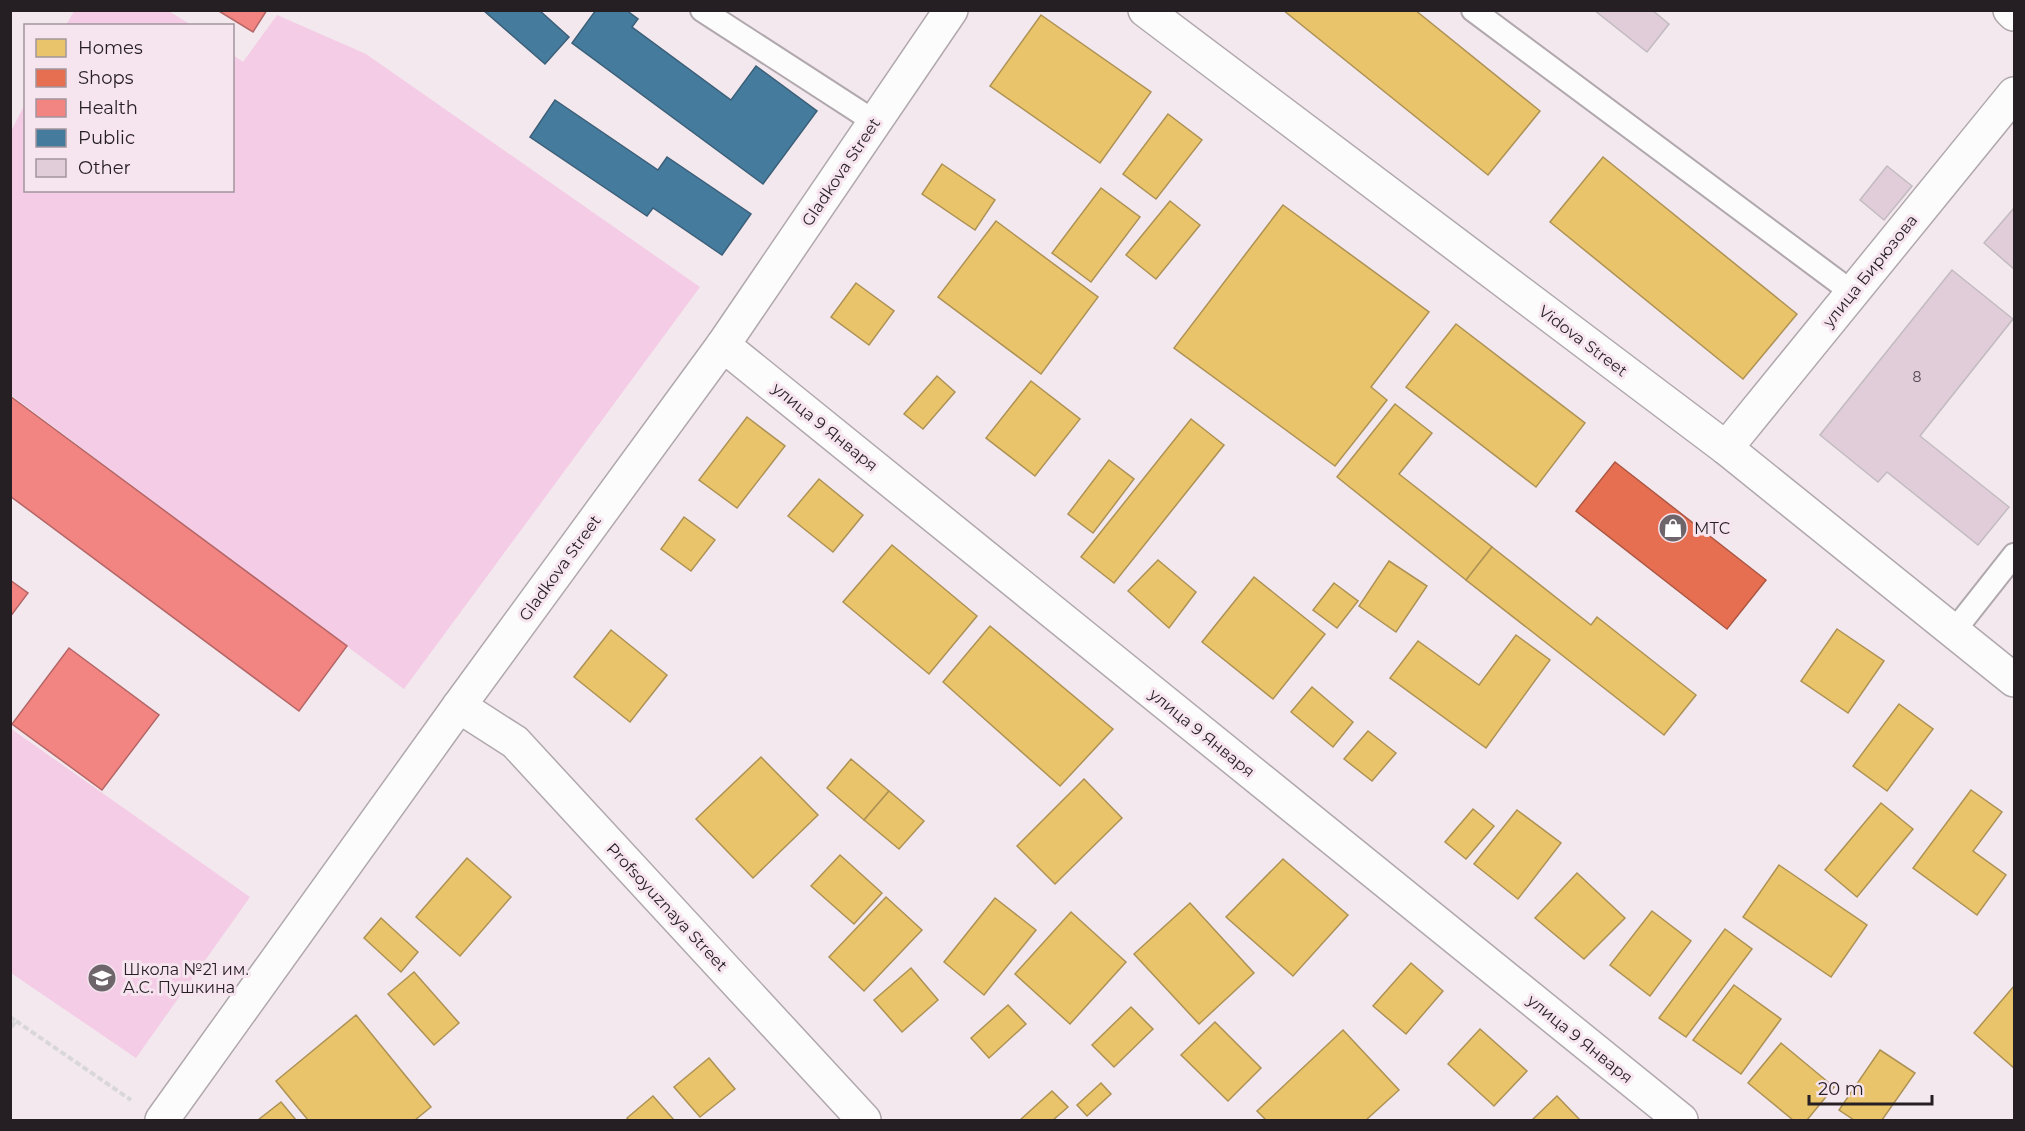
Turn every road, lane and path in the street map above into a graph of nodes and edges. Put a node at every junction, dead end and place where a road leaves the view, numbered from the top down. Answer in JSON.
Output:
{"nodes":[{"id":1,"x":702,"y":10,"type":"edge"},
{"id":2,"x":951,"y":10,"type":"edge"},
{"id":3,"x":1145,"y":10,"type":"edge"},
{"id":4,"x":1473,"y":10,"type":"edge"},
{"id":5,"x":2010,"y":10,"type":"edge"},
{"id":6,"x":2014,"y":14,"type":"edge"},
{"id":7,"x":2014,"y":94,"type":"edge"},
{"id":8,"x":875,"y":122,"type":"junction"},
{"id":9,"x":1853,"y":293,"type":"junction"},
{"id":10,"x":723,"y":345,"type":"junction"},
{"id":11,"x":1726,"y":448,"type":"junction"},
{"id":12,"x":2014,"y":555,"type":"edge"},
{"id":13,"x":1954,"y":631,"type":"junction"},
{"id":14,"x":2014,"y":680,"type":"edge"},
{"id":15,"x":459,"y":706,"type":"junction"},
{"id":16,"x":10,"y":1017,"type":"edge"},
{"id":17,"x":16,"y":1021,"type":"junction"},
{"id":18,"x":10,"y":1029,"type":"edge"},
{"id":19,"x":131,"y":1100,"type":"dead end"},
{"id":20,"x":162,"y":1120,"type":"edge"},
{"id":21,"x":864,"y":1120,"type":"edge"},
{"id":22,"x":1681,"y":1120,"type":"edge"}],
"edges":[{"from":1,"to":8,"type":"lane"},
{"from":2,"to":8,"type":"street","name":"Gladkova Street"},
{"from":3,"to":11,"type":"street","name":"Vidova Street"},
{"from":4,"to":9,"type":"lane"},
{"from":5,"to":6,"type":"street"},
{"from":7,"to":9,"type":"street","name":"улица Бирюзова"},
{"from":8,"to":10,"type":"street","name":"Gladkova Street"},
{"from":9,"to":11,"type":"street","name":"улица Бирюзова"},
{"from":10,"to":15,"type":"street","name":"Gladkova Street"},
{"from":10,"to":22,"type":"street","name":"улица 9 Января"},
{"from":11,"to":13,"type":"street","name":"Vidova Street"},
{"from":12,"to":13,"type":"lane"},
{"from":13,"to":14,"type":"street","name":"Vidova Street"},
{"from":15,"to":20,"type":"street","name":"Gladkova Street"},
{"from":15,"to":21,"type":"street","name":"Profsoyuznaya Street"},
{"from":16,"to":17,"type":"path"},
{"from":17,"to":18,"type":"path"},
{"from":17,"to":19,"type":"path"}]}
